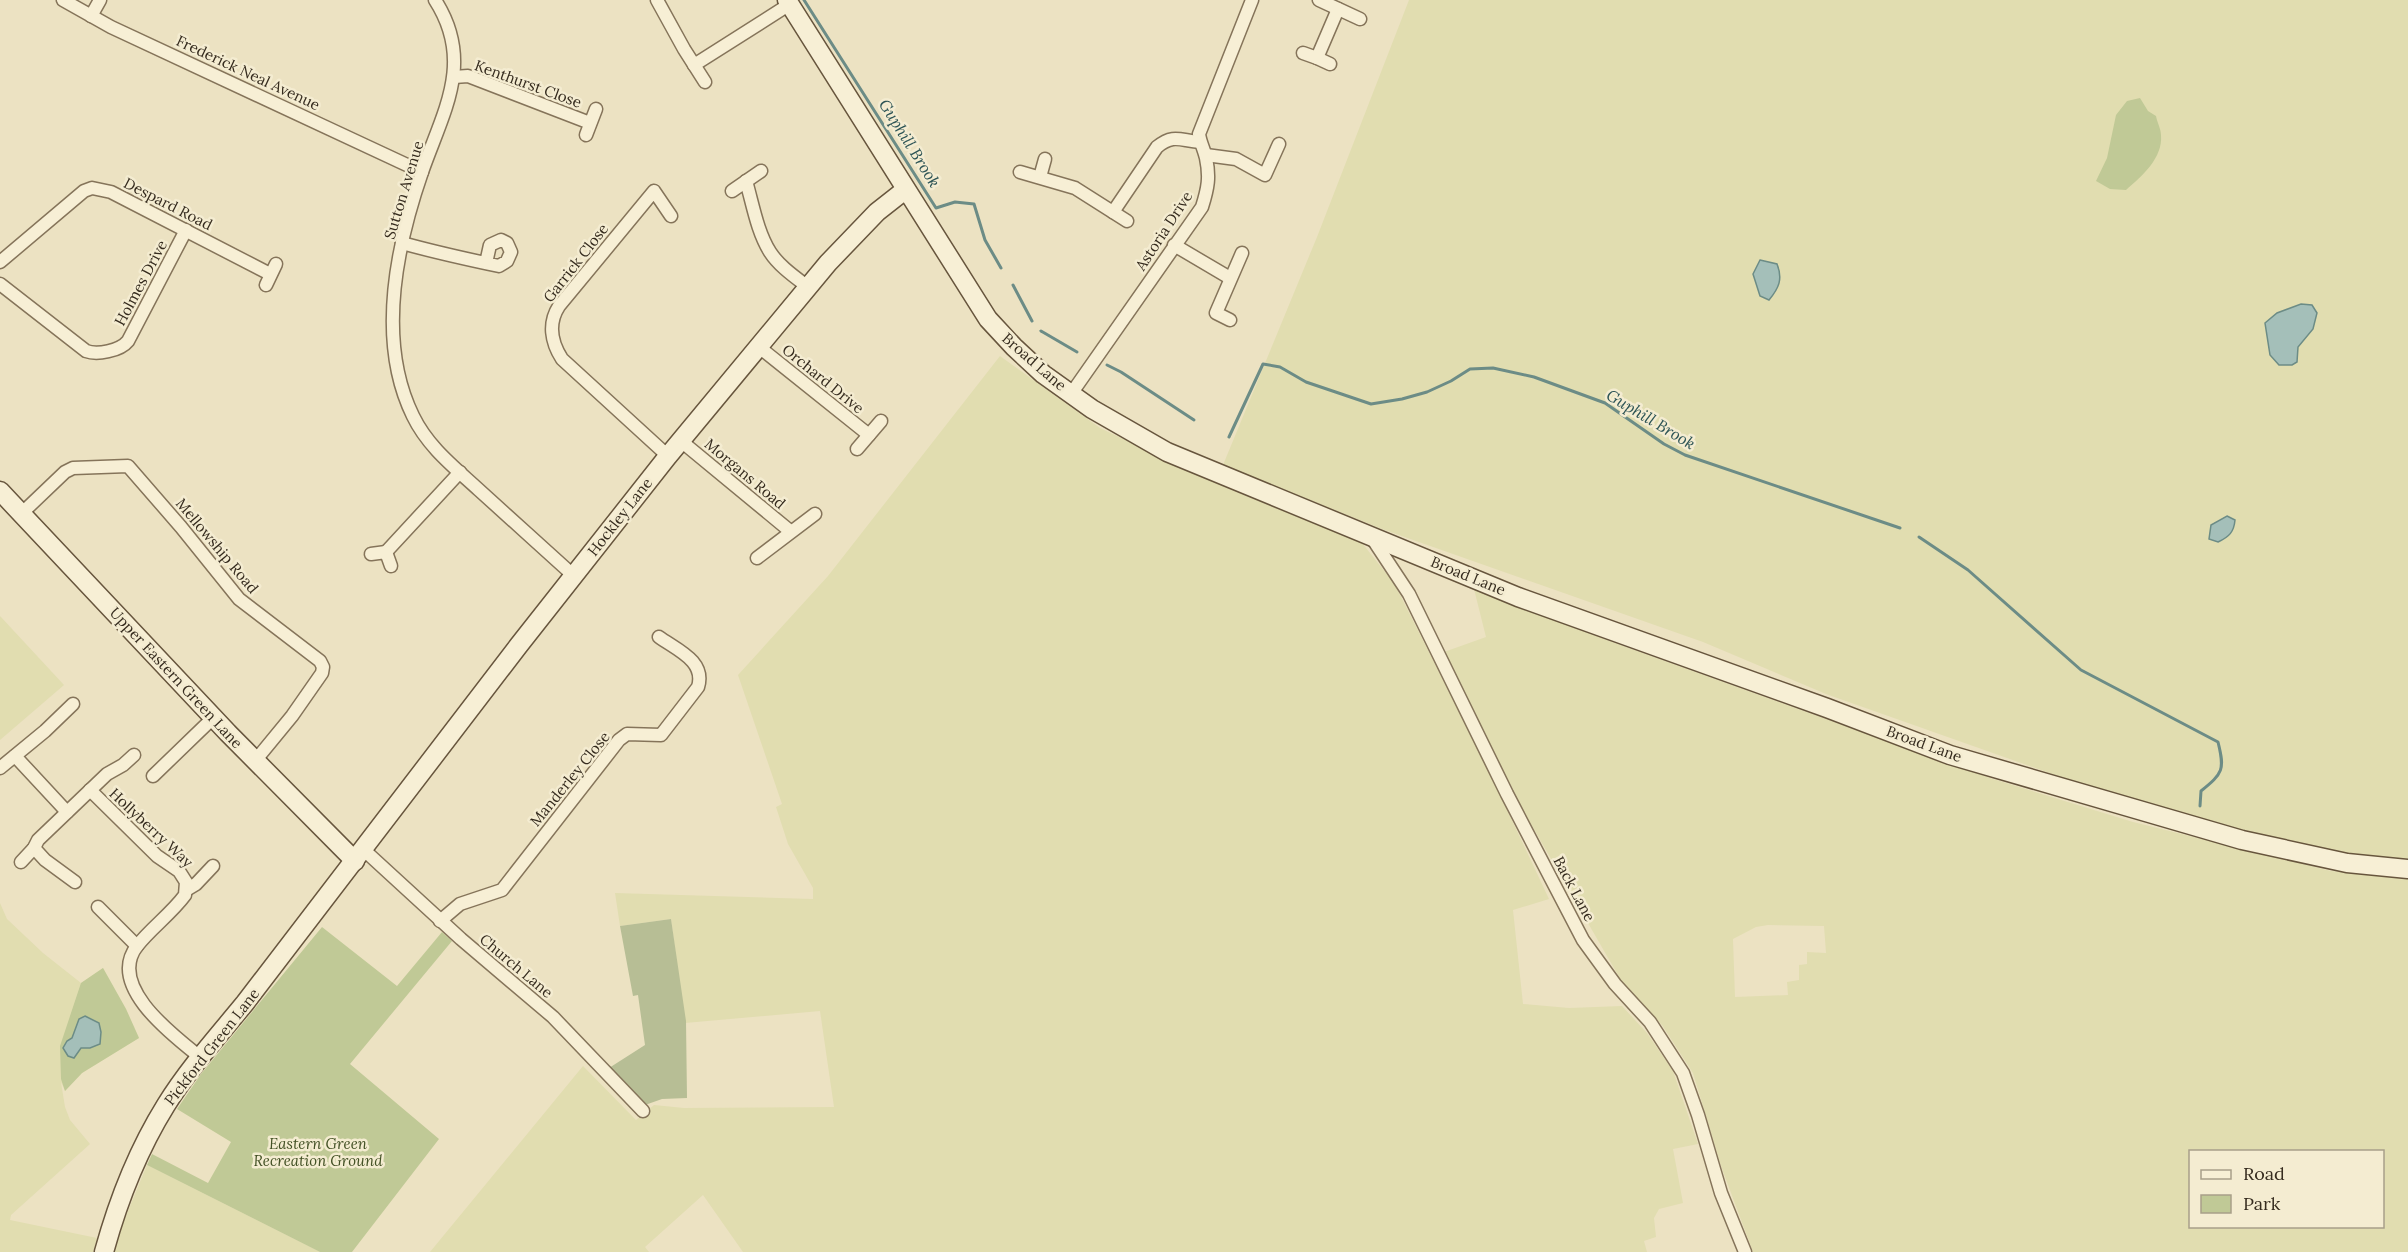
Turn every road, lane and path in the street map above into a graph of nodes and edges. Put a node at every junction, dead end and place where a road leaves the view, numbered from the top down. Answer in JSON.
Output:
{"nodes":[{"id":1,"x":63,"y":0,"type":"edge"},
{"id":2,"x":100,"y":0,"type":"edge"},
{"id":3,"x":435,"y":0,"type":"edge"},
{"id":4,"x":657,"y":0,"type":"edge"},
{"id":5,"x":1252,"y":0,"type":"edge"},
{"id":6,"x":1319,"y":0,"type":"edge"},
{"id":7,"x":789,"y":2,"type":"edge"},
{"id":8,"x":1338,"y":9,"type":"junction"},
{"id":9,"x":91,"y":16,"type":"junction"},
{"id":10,"x":1360,"y":19,"type":"dead end"},
{"id":11,"x":1303,"y":53,"type":"dead end"},
{"id":12,"x":1317,"y":58,"type":"junction"},
{"id":13,"x":1330,"y":64,"type":"dead end"},
{"id":14,"x":694,"y":65,"type":"junction"},
{"id":15,"x":454,"y":77,"type":"junction"},
{"id":16,"x":705,"y":82,"type":"dead end"},
{"id":17,"x":596,"y":110,"type":"dead end"},
{"id":18,"x":1200,"y":142,"type":"junction"},
{"id":19,"x":1279,"y":144,"type":"dead end"},
{"id":20,"x":1206,"y":155,"type":"junction"},
{"id":21,"x":1045,"y":159,"type":"dead end"},
{"id":22,"x":761,"y":171,"type":"dead end"},
{"id":23,"x":422,"y":172,"type":"junction"},
{"id":24,"x":1020,"y":172,"type":"dead end"},
{"id":25,"x":1265,"y":175,"type":"junction"},
{"id":26,"x":1040,"y":177,"type":"junction"},
{"id":27,"x":746,"y":181,"type":"junction"},
{"id":28,"x":1260,"y":187,"type":"dead end"},
{"id":29,"x":732,"y":190,"type":"dead end"},
{"id":30,"x":905,"y":190,"type":"junction"},
{"id":31,"x":1113,"y":212,"type":"junction"},
{"id":32,"x":671,"y":216,"type":"dead end"},
{"id":33,"x":1127,"y":221,"type":"dead end"},
{"id":34,"x":186,"y":230,"type":"junction"},
{"id":35,"x":402,"y":243,"type":"junction"},
{"id":36,"x":1174,"y":245,"type":"junction"},
{"id":37,"x":1242,"y":253,"type":"dead end"},
{"id":38,"x":0,"y":262,"type":"edge"},
{"id":39,"x":486,"y":263,"type":"dead end"},
{"id":40,"x":271,"y":274,"type":"dead end"},
{"id":41,"x":1230,"y":278,"type":"junction"},
{"id":42,"x":0,"y":284,"type":"edge"},
{"id":43,"x":808,"y":287,"type":"junction"},
{"id":44,"x":1230,"y":320,"type":"dead end"},
{"id":45,"x":759,"y":347,"type":"junction"},
{"id":46,"x":1071,"y":394,"type":"junction"},
{"id":47,"x":881,"y":421,"type":"dead end"},
{"id":48,"x":869,"y":435,"type":"junction"},
{"id":49,"x":681,"y":441,"type":"junction"},
{"id":50,"x":857,"y":449,"type":"dead end"},
{"id":51,"x":668,"y":456,"type":"junction"},
{"id":52,"x":460,"y":472,"type":"junction"},
{"id":53,"x":0,"y":491,"type":"edge"},
{"id":54,"x":21,"y":514,"type":"junction"},
{"id":55,"x":815,"y":514,"type":"dead end"},
{"id":56,"x":790,"y":531,"type":"junction"},
{"id":57,"x":1371,"y":537,"type":"junction"},
{"id":58,"x":387,"y":552,"type":"junction"},
{"id":59,"x":370,"y":554,"type":"dead end"},
{"id":60,"x":757,"y":558,"type":"dead end"},
{"id":61,"x":391,"y":566,"type":"dead end"},
{"id":62,"x":574,"y":576,"type":"junction"},
{"id":63,"x":659,"y":637,"type":"dead end"},
{"id":64,"x":73,"y":704,"type":"dead end"},
{"id":65,"x":213,"y":718,"type":"junction"},
{"id":66,"x":134,"y":755,"type":"dead end"},
{"id":67,"x":15,"y":756,"type":"junction"},
{"id":68,"x":255,"y":761,"type":"junction"},
{"id":69,"x":0,"y":768,"type":"edge"},
{"id":70,"x":153,"y":776,"type":"dead end"},
{"id":71,"x":90,"y":790,"type":"junction"},
{"id":72,"x":67,"y":812,"type":"junction"},
{"id":73,"x":34,"y":848,"type":"junction"},
{"id":74,"x":360,"y":856,"type":"junction"},
{"id":75,"x":21,"y":862,"type":"dead end"},
{"id":76,"x":213,"y":866,"type":"dead end"},
{"id":77,"x":2408,"y":869,"type":"edge"},
{"id":78,"x":75,"y":882,"type":"dead end"},
{"id":79,"x":186,"y":890,"type":"junction"},
{"id":80,"x":98,"y":907,"type":"dead end"},
{"id":81,"x":440,"y":921,"type":"junction"},
{"id":82,"x":137,"y":946,"type":"junction"},
{"id":83,"x":200,"y":1057,"type":"junction"},
{"id":84,"x":643,"y":1111,"type":"dead end"},
{"id":85,"x":104,"y":1252,"type":"edge"},
{"id":86,"x":1745,"y":1252,"type":"edge"}],
"edges":[{"from":1,"to":9,"type":"street","name":"Frederick Neal Avenue"},
{"from":2,"to":9,"type":"street"},
{"from":3,"to":15,"type":"street","name":"Sutton Avenue"},
{"from":4,"to":14,"type":"street"},
{"from":5,"to":18,"type":"street"},
{"from":6,"to":8,"type":"street"},
{"from":7,"to":14,"type":"street"},
{"from":7,"to":30,"type":"street","name":"Broad Lane"},
{"from":8,"to":10,"type":"street"},
{"from":8,"to":12,"type":"street"},
{"from":9,"to":23,"type":"street","name":"Frederick Neal Avenue"},
{"from":11,"to":12,"type":"street"},
{"from":12,"to":13,"type":"street"},
{"from":14,"to":16,"type":"street"},
{"from":15,"to":17,"type":"street","name":"Kenthurst Close"},
{"from":15,"to":23,"type":"street","name":"Sutton Avenue"},
{"from":18,"to":20,"type":"street","name":"Astoria Drive"},
{"from":18,"to":31,"type":"street"},
{"from":19,"to":25,"type":"street"},
{"from":20,"to":25,"type":"street"},
{"from":20,"to":36,"type":"street","name":"Astoria Drive"},
{"from":21,"to":26,"type":"street"},
{"from":22,"to":27,"type":"street"},
{"from":23,"to":35,"type":"street","name":"Sutton Avenue"},
{"from":24,"to":26,"type":"street"},
{"from":25,"to":28,"type":"street"},
{"from":26,"to":31,"type":"street"},
{"from":27,"to":29,"type":"street"},
{"from":27,"to":43,"type":"street"},
{"from":30,"to":43,"type":"street","name":"Hockley Lane"},
{"from":30,"to":46,"type":"street","name":"Broad Lane"},
{"from":31,"to":33,"type":"street"},
{"from":32,"to":51,"type":"street","name":"Garrick Close"},
{"from":34,"to":38,"type":"street","name":"Despard Road"},
{"from":34,"to":40,"type":"street","name":"Despard Road"},
{"from":34,"to":42,"type":"street","name":"Holmes Drive"},
{"from":35,"to":39,"type":"street"},
{"from":35,"to":52,"type":"street","name":"Sutton Avenue"},
{"from":36,"to":41,"type":"street"},
{"from":36,"to":46,"type":"street","name":"Astoria Drive"},
{"from":37,"to":41,"type":"street"},
{"from":41,"to":44,"type":"street"},
{"from":43,"to":45,"type":"street","name":"Hockley Lane"},
{"from":45,"to":48,"type":"street","name":"Orchard Drive"},
{"from":45,"to":49,"type":"street","name":"Hockley Lane"},
{"from":46,"to":57,"type":"street","name":"Broad Lane"},
{"from":47,"to":48,"type":"street","name":"Orchard Drive"},
{"from":48,"to":50,"type":"street","name":"Orchard Drive"},
{"from":49,"to":51,"type":"street","name":"Hockley Lane"},
{"from":49,"to":56,"type":"street","name":"Morgans Road"},
{"from":51,"to":62,"type":"street","name":"Hockley Lane"},
{"from":52,"to":58,"type":"street"},
{"from":52,"to":62,"type":"street","name":"Sutton Avenue"},
{"from":53,"to":54,"type":"street","name":"Upper Eastern Green Lane"},
{"from":54,"to":65,"type":"street","name":"Upper Eastern Green Lane"},
{"from":54,"to":68,"type":"street","name":"Mellowship Road"},
{"from":55,"to":56,"type":"street","name":"Morgans Road"},
{"from":56,"to":60,"type":"street","name":"Morgans Road"},
{"from":57,"to":77,"type":"street","name":"Broad Lane"},
{"from":57,"to":86,"type":"street","name":"Back Lane"},
{"from":58,"to":59,"type":"street"},
{"from":58,"to":61,"type":"street"},
{"from":62,"to":74,"type":"street","name":"Hockley Lane"},
{"from":63,"to":81,"type":"street","name":"Manderley Close"},
{"from":64,"to":67,"type":"street"},
{"from":65,"to":68,"type":"street","name":"Upper Eastern Green Lane"},
{"from":65,"to":70,"type":"street"},
{"from":66,"to":71,"type":"street"},
{"from":67,"to":69,"type":"street"},
{"from":67,"to":72,"type":"street"},
{"from":68,"to":74,"type":"street","name":"Upper Eastern Green Lane"},
{"from":71,"to":72,"type":"street"},
{"from":71,"to":79,"type":"street","name":"Hollyberry Way"},
{"from":72,"to":73,"type":"street"},
{"from":73,"to":75,"type":"street"},
{"from":73,"to":78,"type":"street"},
{"from":74,"to":81,"type":"street","name":"Church Lane"},
{"from":74,"to":83,"type":"street","name":"Pickford Green Lane"},
{"from":76,"to":79,"type":"street"},
{"from":79,"to":82,"type":"street","name":"Hollyberry Way"},
{"from":80,"to":82,"type":"street"},
{"from":81,"to":84,"type":"street","name":"Church Lane"},
{"from":82,"to":83,"type":"street"},
{"from":83,"to":85,"type":"street","name":"Pickford Green Lane"}]}
